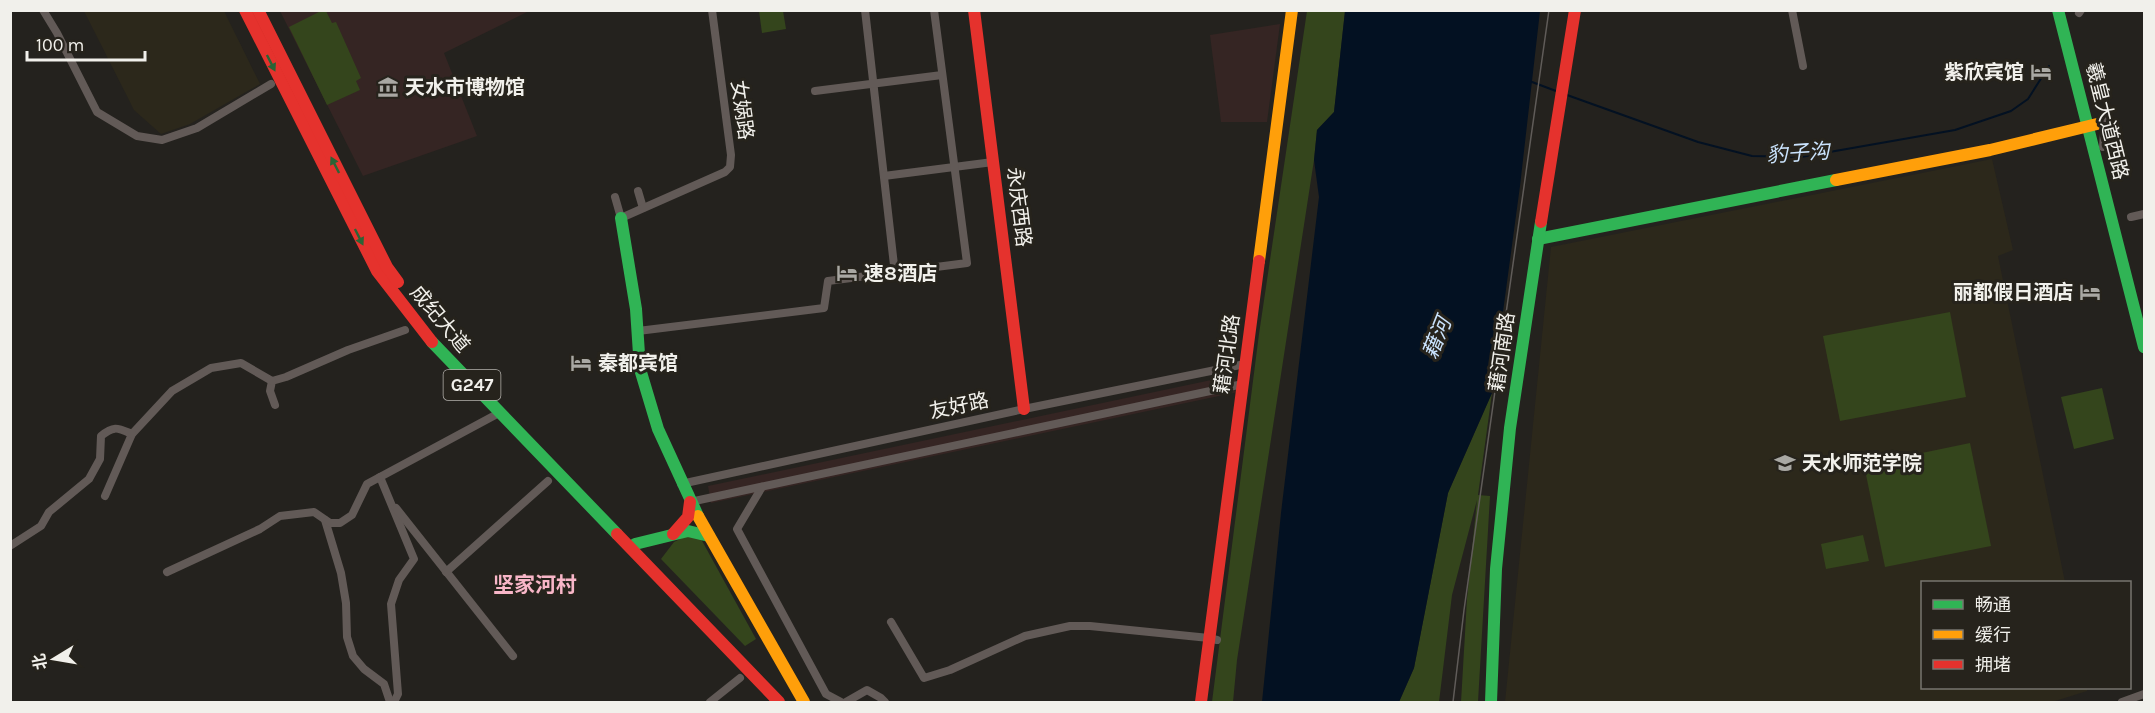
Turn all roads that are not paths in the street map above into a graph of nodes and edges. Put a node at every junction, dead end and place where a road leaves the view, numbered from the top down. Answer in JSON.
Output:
{"nodes":[{"id":1,"x":43,"y":10,"type":"edge"},
{"id":2,"x":245,"y":10,"type":"edge"},
{"id":3,"x":258,"y":10,"type":"edge"},
{"id":4,"x":712,"y":10,"type":"edge"},
{"id":5,"x":865,"y":10,"type":"edge"},
{"id":6,"x":934,"y":10,"type":"edge"},
{"id":7,"x":974,"y":10,"type":"edge"},
{"id":8,"x":1293,"y":10,"type":"edge"},
{"id":9,"x":1300,"y":10,"type":"edge"},
{"id":10,"x":1575,"y":10,"type":"edge"},
{"id":11,"x":1792,"y":10,"type":"edge"},
{"id":12,"x":2058,"y":10,"type":"edge"},
{"id":13,"x":2076,"y":11,"type":"edge"},
{"id":14,"x":1803,"y":66,"type":"dead end"},
{"id":15,"x":942,"y":75,"type":"junction"},
{"id":16,"x":271,"y":84,"type":"dead end"},
{"id":17,"x":873,"y":84,"type":"junction"},
{"id":18,"x":815,"y":91,"type":"dead end"},
{"id":19,"x":2097,"y":122,"type":"junction"},
{"id":20,"x":993,"y":162,"type":"junction"},
{"id":21,"x":954,"y":167,"type":"junction"},
{"id":22,"x":884,"y":176,"type":"junction"},
{"id":23,"x":638,"y":191,"type":"dead end"},
{"id":24,"x":615,"y":197,"type":"dead end"},
{"id":25,"x":643,"y":208,"type":"junction"},
{"id":26,"x":2145,"y":214,"type":"edge"},
{"id":27,"x":2131,"y":217,"type":"dead end"},
{"id":28,"x":621,"y":218,"type":"junction"},
{"id":29,"x":1538,"y":239,"type":"junction"},
{"id":30,"x":895,"y":274,"type":"junction"},
{"id":31,"x":2145,"y":312,"type":"edge"},
{"id":32,"x":405,"y":330,"type":"dead end"},
{"id":33,"x":638,"y":331,"type":"junction"},
{"id":34,"x":2145,"y":347,"type":"edge"},
{"id":35,"x":1245,"y":364,"type":"junction"},
{"id":36,"x":272,"y":381,"type":"junction"},
{"id":37,"x":1243,"y":384,"type":"junction"},
{"id":38,"x":275,"y":405,"type":"dead end"},
{"id":39,"x":1024,"y":409,"type":"junction"},
{"id":40,"x":499,"y":413,"type":"junction"},
{"id":41,"x":132,"y":434,"type":"junction"},
{"id":42,"x":380,"y":477,"type":"junction"},
{"id":43,"x":548,"y":481,"type":"dead end"},
{"id":44,"x":681,"y":484,"type":"junction"},
{"id":45,"x":762,"y":487,"type":"junction"},
{"id":46,"x":105,"y":496,"type":"dead end"},
{"id":47,"x":390,"y":501,"type":"junction"},
{"id":48,"x":690,"y":502,"type":"junction"},
{"id":49,"x":325,"y":520,"type":"junction"},
{"id":50,"x":673,"y":534,"type":"junction"},
{"id":51,"x":709,"y":536,"type":"junction"},
{"id":52,"x":635,"y":544,"type":"junction"},
{"id":53,"x":10,"y":546,"type":"edge"},
{"id":54,"x":167,"y":572,"type":"dead end"},
{"id":55,"x":446,"y":572,"type":"junction"},
{"id":56,"x":891,"y":622,"type":"dead end"},
{"id":57,"x":1213,"y":639,"type":"junction"},
{"id":58,"x":513,"y":656,"type":"dead end"},
{"id":59,"x":740,"y":678,"type":"dead end"},
{"id":60,"x":2145,"y":694,"type":"edge"},
{"id":61,"x":392,"y":702,"type":"edge"},
{"id":62,"x":710,"y":702,"type":"edge"},
{"id":63,"x":779,"y":702,"type":"edge"},
{"id":64,"x":792,"y":702,"type":"edge"},
{"id":65,"x":804,"y":702,"type":"edge"},
{"id":66,"x":843,"y":702,"type":"edge"},
{"id":67,"x":885,"y":702,"type":"edge"},
{"id":68,"x":1201,"y":702,"type":"edge"},
{"id":69,"x":1209,"y":702,"type":"edge"},
{"id":70,"x":1491,"y":702,"type":"edge"},
{"id":71,"x":2122,"y":702,"type":"edge"}],
"edges":[{"from":1,"to":16,"type":"street"},
{"from":2,"to":40,"type":"main road","name":"成纪大道","number":"G247","one_way":true},
{"from":52,"to":3,"type":"main road","name":"成纪大道","number":"G247","one_way":true},
{"from":4,"to":25,"type":"street","name":"女娲路"},
{"from":5,"to":17,"type":"street"},
{"from":6,"to":15,"type":"street"},
{"from":7,"to":20,"type":"main road","name":"永庆西路"},
{"from":8,"to":35,"type":"main road","name":"藉河北路"},
{"from":9,"to":57,"type":"main road","name":"藉河北路"},
{"from":10,"to":29,"type":"main road","name":"藉河南路"},
{"from":11,"to":14,"type":"street"},
{"from":12,"to":19,"type":"main road","name":"羲皇大道西路"},
{"from":13,"to":19,"type":"main road","name":"羲皇大道西路"},
{"from":15,"to":17,"type":"street"},
{"from":15,"to":21,"type":"street"},
{"from":17,"to":18,"type":"street"},
{"from":17,"to":22,"type":"street"},
{"from":19,"to":29,"type":"main road"},
{"from":19,"to":31,"type":"main road","name":"羲皇大道西路"},
{"from":19,"to":34,"type":"main road","name":"羲皇大道西路"},
{"from":20,"to":21,"type":"street"},
{"from":20,"to":39,"type":"main road","name":"永庆西路"},
{"from":21,"to":22,"type":"street"},
{"from":21,"to":30,"type":"street"},
{"from":22,"to":30,"type":"street"},
{"from":23,"to":25,"type":"street"},
{"from":24,"to":28,"type":"street"},
{"from":25,"to":28,"type":"street","name":"女娲路"},
{"from":26,"to":27,"type":"street"},
{"from":28,"to":33,"type":"main road"},
{"from":29,"to":70,"type":"main road","name":"藉河南路"},
{"from":30,"to":33,"type":"street"},
{"from":32,"to":36,"type":"street"},
{"from":33,"to":44,"type":"main road"},
{"from":35,"to":37,"type":"main road","name":"藉河北路"},
{"from":35,"to":39,"type":"street","name":"友好路"},
{"from":36,"to":38,"type":"street"},
{"from":36,"to":41,"type":"street"},
{"from":37,"to":45,"type":"street","name":"友好路"},
{"from":37,"to":57,"type":"main road","name":"藉河北路"},
{"from":39,"to":44,"type":"street","name":"友好路"},
{"from":40,"to":42,"type":"street"},
{"from":40,"to":63,"type":"main road","name":"成纪大道","number":"G247"},
{"from":41,"to":46,"type":"street"},
{"from":41,"to":53,"type":"street"},
{"from":42,"to":47,"type":"street"},
{"from":42,"to":49,"type":"street"},
{"from":43,"to":55,"type":"street"},
{"from":44,"to":48,"type":"main road"},
{"from":45,"to":48,"type":"street","name":"友好路"},
{"from":45,"to":66,"type":"street"},
{"from":47,"to":55,"type":"street"},
{"from":47,"to":61,"type":"street"},
{"from":48,"to":50,"type":"main road"},
{"from":48,"to":51,"type":"main road"},
{"from":49,"to":54,"type":"street"},
{"from":49,"to":61,"type":"street"},
{"from":50,"to":51,"type":"main road"},
{"from":50,"to":52,"type":"main road"},
{"from":51,"to":65,"type":"main road"},
{"from":52,"to":64,"type":"main road","name":"成纪大道","number":"G247"},
{"from":55,"to":58,"type":"street"},
{"from":56,"to":57,"type":"street"},
{"from":57,"to":68,"type":"main road","name":"藉河北路"},
{"from":57,"to":69,"type":"main road","name":"藉河北路"},
{"from":59,"to":62,"type":"street"},
{"from":60,"to":71,"type":"street"},
{"from":66,"to":67,"type":"street"}]}
